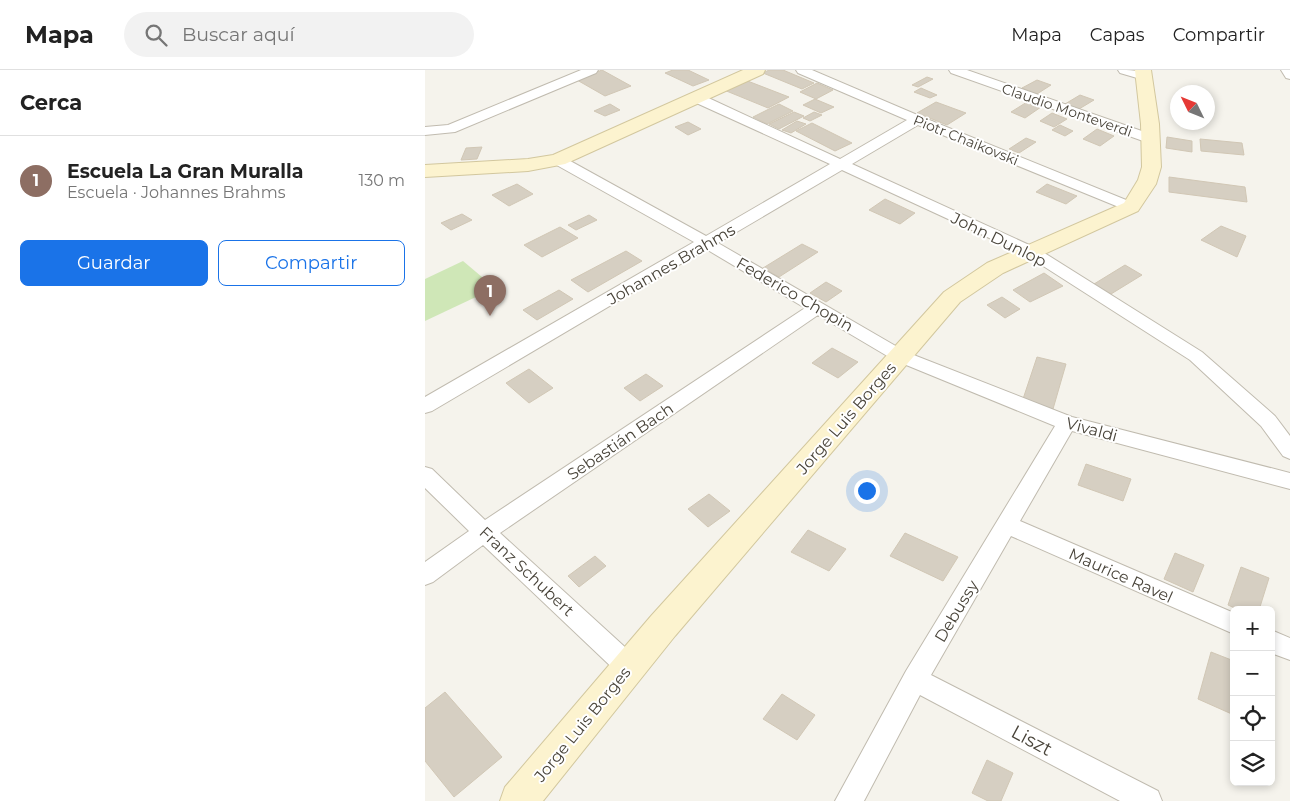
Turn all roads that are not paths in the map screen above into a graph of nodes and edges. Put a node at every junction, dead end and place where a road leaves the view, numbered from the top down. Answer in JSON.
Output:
{"nodes":[{"id":1,"x":592,"y":70,"type":"edge"},
{"id":2,"x":757,"y":70,"type":"edge"},
{"id":3,"x":802,"y":70,"type":"edge"},
{"id":4,"x":955,"y":70,"type":"edge"},
{"id":5,"x":1287,"y":70,"type":"edge"},
{"id":6,"x":1137,"y":72,"type":"edge"},
{"id":7,"x":1290,"y":75,"type":"edge"},
{"id":8,"x":697,"y":98,"type":"junction"},
{"id":9,"x":917,"y":120,"type":"junction"},
{"id":10,"x":425,"y":131,"type":"edge"},
{"id":11,"x":1151,"y":139,"type":"junction"},
{"id":12,"x":558,"y":160,"type":"junction"},
{"id":13,"x":842,"y":164,"type":"junction"},
{"id":14,"x":425,"y":171,"type":"edge"},
{"id":15,"x":1131,"y":207,"type":"junction"},
{"id":16,"x":707,"y":243,"type":"junction"},
{"id":17,"x":1032,"y":252,"type":"junction"},
{"id":18,"x":817,"y":308,"type":"junction"},
{"id":19,"x":900,"y":356,"type":"junction"},
{"id":20,"x":425,"y":406,"type":"edge"},
{"id":21,"x":1067,"y":423,"type":"junction"},
{"id":22,"x":1290,"y":451,"type":"edge"},
{"id":23,"x":425,"y":475,"type":"edge"},
{"id":24,"x":1290,"y":480,"type":"edge"},
{"id":25,"x":1008,"y":525,"type":"junction"},
{"id":26,"x":485,"y":532,"type":"junction"},
{"id":27,"x":425,"y":575,"type":"edge"},
{"id":28,"x":1230,"y":622,"type":"edge"},
{"id":29,"x":1275,"y":643,"type":"edge"},
{"id":30,"x":1290,"y":649,"type":"edge"},
{"id":31,"x":629,"y":667,"type":"junction"},
{"id":32,"x":915,"y":678,"type":"junction"},
{"id":33,"x":519,"y":801,"type":"edge"},
{"id":34,"x":849,"y":801,"type":"edge"},
{"id":35,"x":1148,"y":801,"type":"edge"}],
"edges":[{"from":1,"to":10,"type":"street"},
{"from":2,"to":8,"type":"street"},
{"from":3,"to":9,"type":"street","name":"Piotr Chaikovski"},
{"from":4,"to":11,"type":"street","name":"Claudio Monteverdi"},
{"from":5,"to":7,"type":"street"},
{"from":6,"to":11,"type":"street"},
{"from":8,"to":12,"type":"street"},
{"from":8,"to":13,"type":"street","name":"John Dunlop"},
{"from":9,"to":13,"type":"street","name":"Johannes Brahms"},
{"from":9,"to":15,"type":"street","name":"Piotr Chaikovski"},
{"from":11,"to":15,"type":"street"},
{"from":12,"to":14,"type":"street"},
{"from":12,"to":16,"type":"street","name":"Federico Chopin"},
{"from":13,"to":16,"type":"street","name":"Johannes Brahms"},
{"from":13,"to":17,"type":"street","name":"John Dunlop"},
{"from":15,"to":17,"type":"street","name":"Jorge Luis Borges"},
{"from":16,"to":18,"type":"street","name":"Federico Chopin"},
{"from":16,"to":20,"type":"street","name":"Johannes Brahms"},
{"from":17,"to":19,"type":"street","name":"Jorge Luis Borges"},
{"from":17,"to":22,"type":"street","name":"John Dunlop"},
{"from":18,"to":19,"type":"street","name":"Federico Chopin"},
{"from":18,"to":26,"type":"street","name":"Sebastián Bach"},
{"from":19,"to":21,"type":"street","name":"Vivaldi"},
{"from":19,"to":31,"type":"street","name":"Jorge Luis Borges"},
{"from":21,"to":24,"type":"street","name":"Vivaldi"},
{"from":21,"to":25,"type":"street","name":"Debussy"},
{"from":23,"to":26,"type":"street","name":"Franz Schubert"},
{"from":25,"to":28,"type":"street","name":"Maurice Ravel"},
{"from":25,"to":32,"type":"street","name":"Debussy"},
{"from":26,"to":27,"type":"street","name":"Sebastián Bach"},
{"from":26,"to":31,"type":"street","name":"Franz Schubert"},
{"from":29,"to":30,"type":"street"},
{"from":31,"to":33,"type":"street","name":"Jorge Luis Borges"},
{"from":32,"to":34,"type":"street","name":"Debussy"},
{"from":32,"to":35,"type":"street","name":"Liszt"}]}
